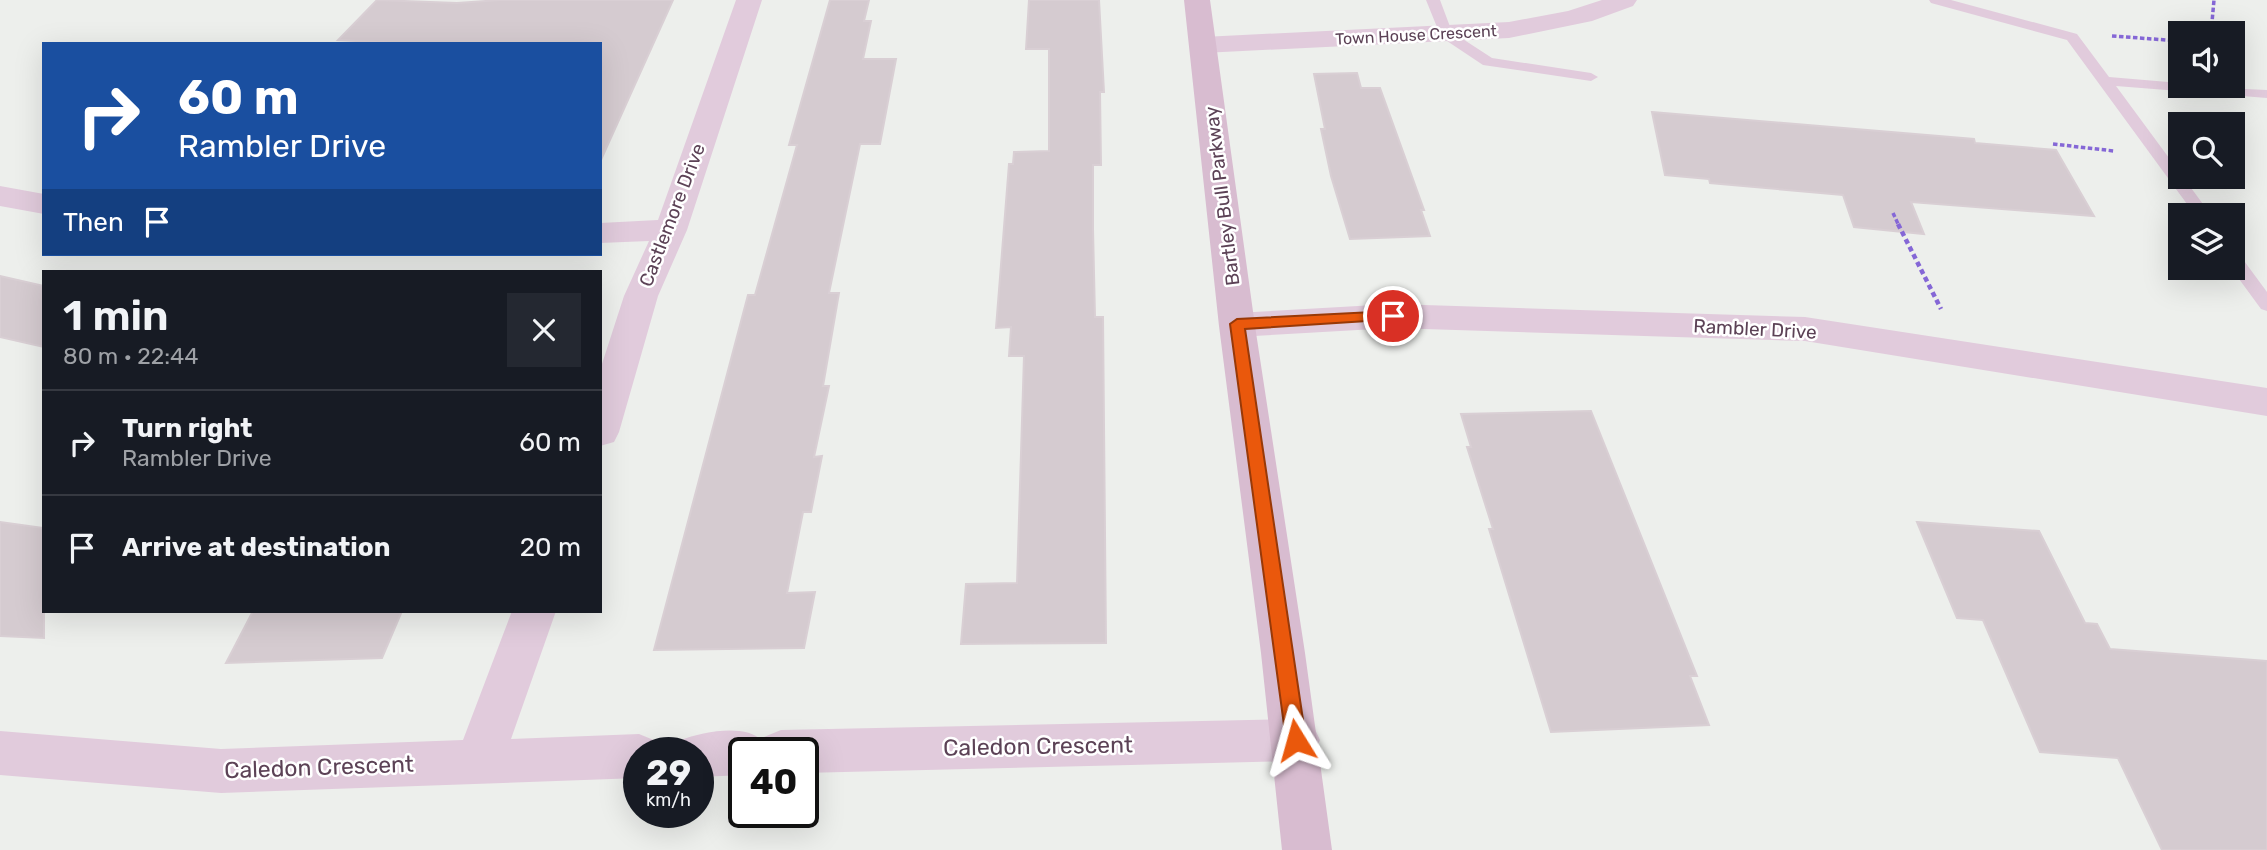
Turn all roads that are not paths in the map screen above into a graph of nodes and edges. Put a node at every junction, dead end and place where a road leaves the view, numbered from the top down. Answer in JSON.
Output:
{"nodes":[{"id":1,"x":749,"y":0,"type":"edge"},
{"id":2,"x":1197,"y":0,"type":"edge"},
{"id":3,"x":1433,"y":0,"type":"edge"},
{"id":4,"x":1624,"y":0,"type":"edge"},
{"id":5,"x":1936,"y":0,"type":"edge"},
{"id":6,"x":1446,"y":34,"type":"junction"},
{"id":7,"x":1203,"y":45,"type":"junction"},
{"id":8,"x":1591,"y":77,"type":"dead end"},
{"id":9,"x":2106,"y":81,"type":"junction"},
{"id":10,"x":2267,"y":94,"type":"edge"},
{"id":11,"x":0,"y":196,"type":"edge"},
{"id":12,"x":2194,"y":203,"type":"edge"},
{"id":13,"x":42,"y":204,"type":"edge"},
{"id":14,"x":671,"y":230,"type":"junction"},
{"id":15,"x":602,"y":233,"type":"edge"},
{"id":16,"x":2245,"y":275,"type":"edge"},
{"id":17,"x":2267,"y":305,"type":"edge"},
{"id":18,"x":1237,"y":324,"type":"junction"},
{"id":19,"x":2267,"y":402,"type":"edge"},
{"id":20,"x":602,"y":425,"type":"edge"},
{"id":21,"x":533,"y":613,"type":"edge"},
{"id":22,"x":1296,"y":740,"type":"junction"},
{"id":23,"x":819,"y":751,"type":"edge"},
{"id":24,"x":0,"y":753,"type":"edge"},
{"id":25,"x":623,"y":756,"type":"edge"},
{"id":26,"x":479,"y":760,"type":"junction"},
{"id":27,"x":1307,"y":850,"type":"edge"}],
"edges":[{"from":1,"to":14,"type":"street","name":"Castlemore Drive"},
{"from":2,"to":7,"type":"street","name":"Bartley Bull Parkway"},
{"from":3,"to":6,"type":"lane"},
{"from":4,"to":6,"type":"street","name":"Town House Crescent"},
{"from":5,"to":9,"type":"lane"},
{"from":6,"to":7,"type":"street","name":"Town House Crescent"},
{"from":6,"to":8,"type":"lane"},
{"from":7,"to":18,"type":"street","name":"Bartley Bull Parkway"},
{"from":9,"to":10,"type":"lane"},
{"from":9,"to":12,"type":"lane"},
{"from":11,"to":13,"type":"street"},
{"from":14,"to":15,"type":"street"},
{"from":14,"to":20,"type":"street","name":"Castlemore Drive"},
{"from":16,"to":17,"type":"lane"},
{"from":18,"to":19,"type":"street","name":"Rambler Drive"},
{"from":18,"to":22,"type":"street","name":"Bartley Bull Parkway"},
{"from":21,"to":26,"type":"street"},
{"from":22,"to":23,"type":"street","name":"Caledon Crescent"},
{"from":22,"to":27,"type":"street","name":"Bartley Bull Parkway"},
{"from":24,"to":26,"type":"street","name":"Caledon Crescent"},
{"from":25,"to":26,"type":"street","name":"Caledon Crescent"}]}
